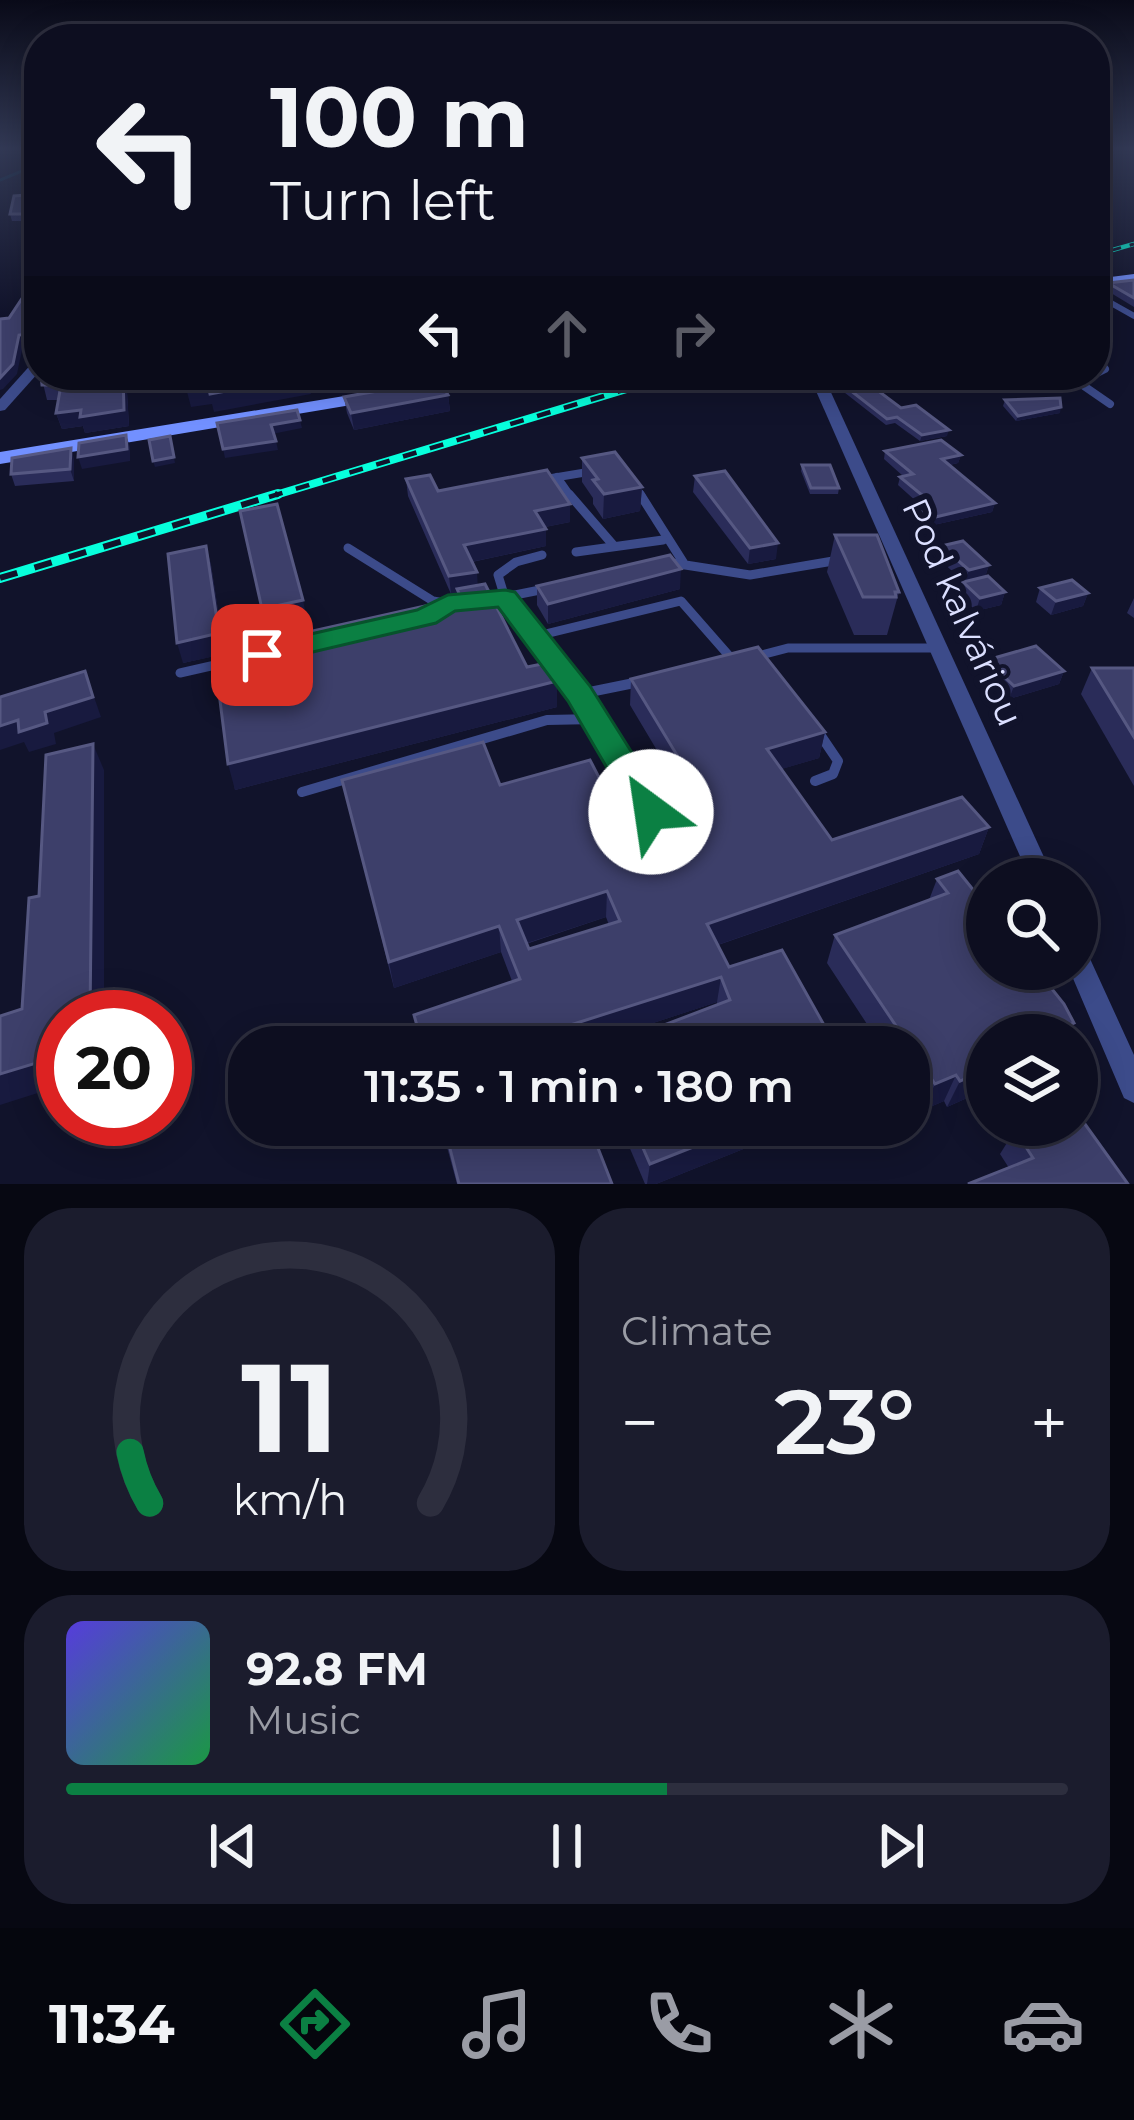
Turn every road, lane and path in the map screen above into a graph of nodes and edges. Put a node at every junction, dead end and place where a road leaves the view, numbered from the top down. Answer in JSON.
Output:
{"nodes":[{"id":1,"x":24,"y":381,"type":"edge"},
{"id":2,"x":411,"y":390,"type":"edge"},
{"id":3,"x":822,"y":390,"type":"edge"},
{"id":4,"x":1090,"y":390,"type":"edge"},
{"id":5,"x":1110,"y":404,"type":"dead end"},
{"id":6,"x":0,"y":407,"type":"edge"},
{"id":7,"x":0,"y":458,"type":"edge"},
{"id":8,"x":599,"y":470,"type":"edge"},
{"id":9,"x":557,"y":477,"type":"junction"},
{"id":10,"x":536,"y":481,"type":"edge"},
{"id":11,"x":634,"y":485,"type":"edge"},
{"id":12,"x":663,"y":540,"type":"junction"},
{"id":13,"x":614,"y":546,"type":"junction"},
{"id":14,"x":348,"y":548,"type":"dead end"},
{"id":15,"x":576,"y":552,"type":"dead end"},
{"id":16,"x":542,"y":556,"type":"dead end"},
{"id":17,"x":857,"y":558,"type":"edge"},
{"id":18,"x":653,"y":562,"type":"edge"},
{"id":19,"x":683,"y":562,"type":"junction"},
{"id":20,"x":568,"y":583,"type":"edge"},
{"id":21,"x":505,"y":598,"type":"junction"},
{"id":22,"x":483,"y":602,"type":"edge"},
{"id":23,"x":426,"y":617,"type":"edge"},
{"id":24,"x":537,"y":636,"type":"junction"},
{"id":25,"x":940,"y":648,"type":"junction"},
{"id":26,"x":765,"y":654,"type":"junction"},
{"id":27,"x":247,"y":658,"type":"edge"},
{"id":28,"x":731,"y":658,"type":"junction"},
{"id":29,"x":711,"y":664,"type":"edge"},
{"id":30,"x":180,"y":673,"type":"dead end"},
{"id":31,"x":778,"y":673,"type":"edge"},
{"id":32,"x":650,"y":679,"type":"edge"},
{"id":33,"x":580,"y":694,"type":"junction"},
{"id":34,"x":595,"y":719,"type":"junction"},
{"id":35,"x":814,"y":726,"type":"edge"},
{"id":36,"x":815,"y":781,"type":"dead end"},
{"id":37,"x":302,"y":792,"type":"dead end"},
{"id":38,"x":651,"y":812,"type":"edge"},
{"id":39,"x":1033,"y":858,"type":"edge"},
{"id":40,"x":1091,"y":990,"type":"edge"},
{"id":41,"x":1134,"y":1088,"type":"edge"}],
"edges":[{"from":1,"to":6,"type":"street"},
{"from":2,"to":7,"type":"street"},
{"from":3,"to":25,"type":"street","name":"Pod kalváriou"},
{"from":4,"to":5,"type":"lane"},
{"from":8,"to":9,"type":"lane"},
{"from":9,"to":10,"type":"lane"},
{"from":9,"to":13,"type":"lane"},
{"from":11,"to":12,"type":"lane"},
{"from":12,"to":13,"type":"lane"},
{"from":12,"to":19,"type":"lane"},
{"from":13,"to":15,"type":"lane"},
{"from":14,"to":23,"type":"lane"},
{"from":16,"to":21,"type":"lane"},
{"from":17,"to":19,"type":"lane"},
{"from":18,"to":19,"type":"lane"},
{"from":20,"to":21,"type":"lane"},
{"from":21,"to":22,"type":"lane"},
{"from":21,"to":24,"type":"lane"},
{"from":24,"to":28,"type":"lane"},
{"from":24,"to":33,"type":"lane"},
{"from":25,"to":26,"type":"lane"},
{"from":25,"to":39,"type":"street","name":"Pod kalváriou"},
{"from":26,"to":28,"type":"lane"},
{"from":26,"to":31,"type":"lane"},
{"from":27,"to":30,"type":"lane"},
{"from":28,"to":29,"type":"lane"},
{"from":32,"to":33,"type":"lane"},
{"from":33,"to":34,"type":"lane"},
{"from":34,"to":37,"type":"lane"},
{"from":34,"to":38,"type":"lane"},
{"from":35,"to":36,"type":"lane"},
{"from":40,"to":41,"type":"street"}]}
